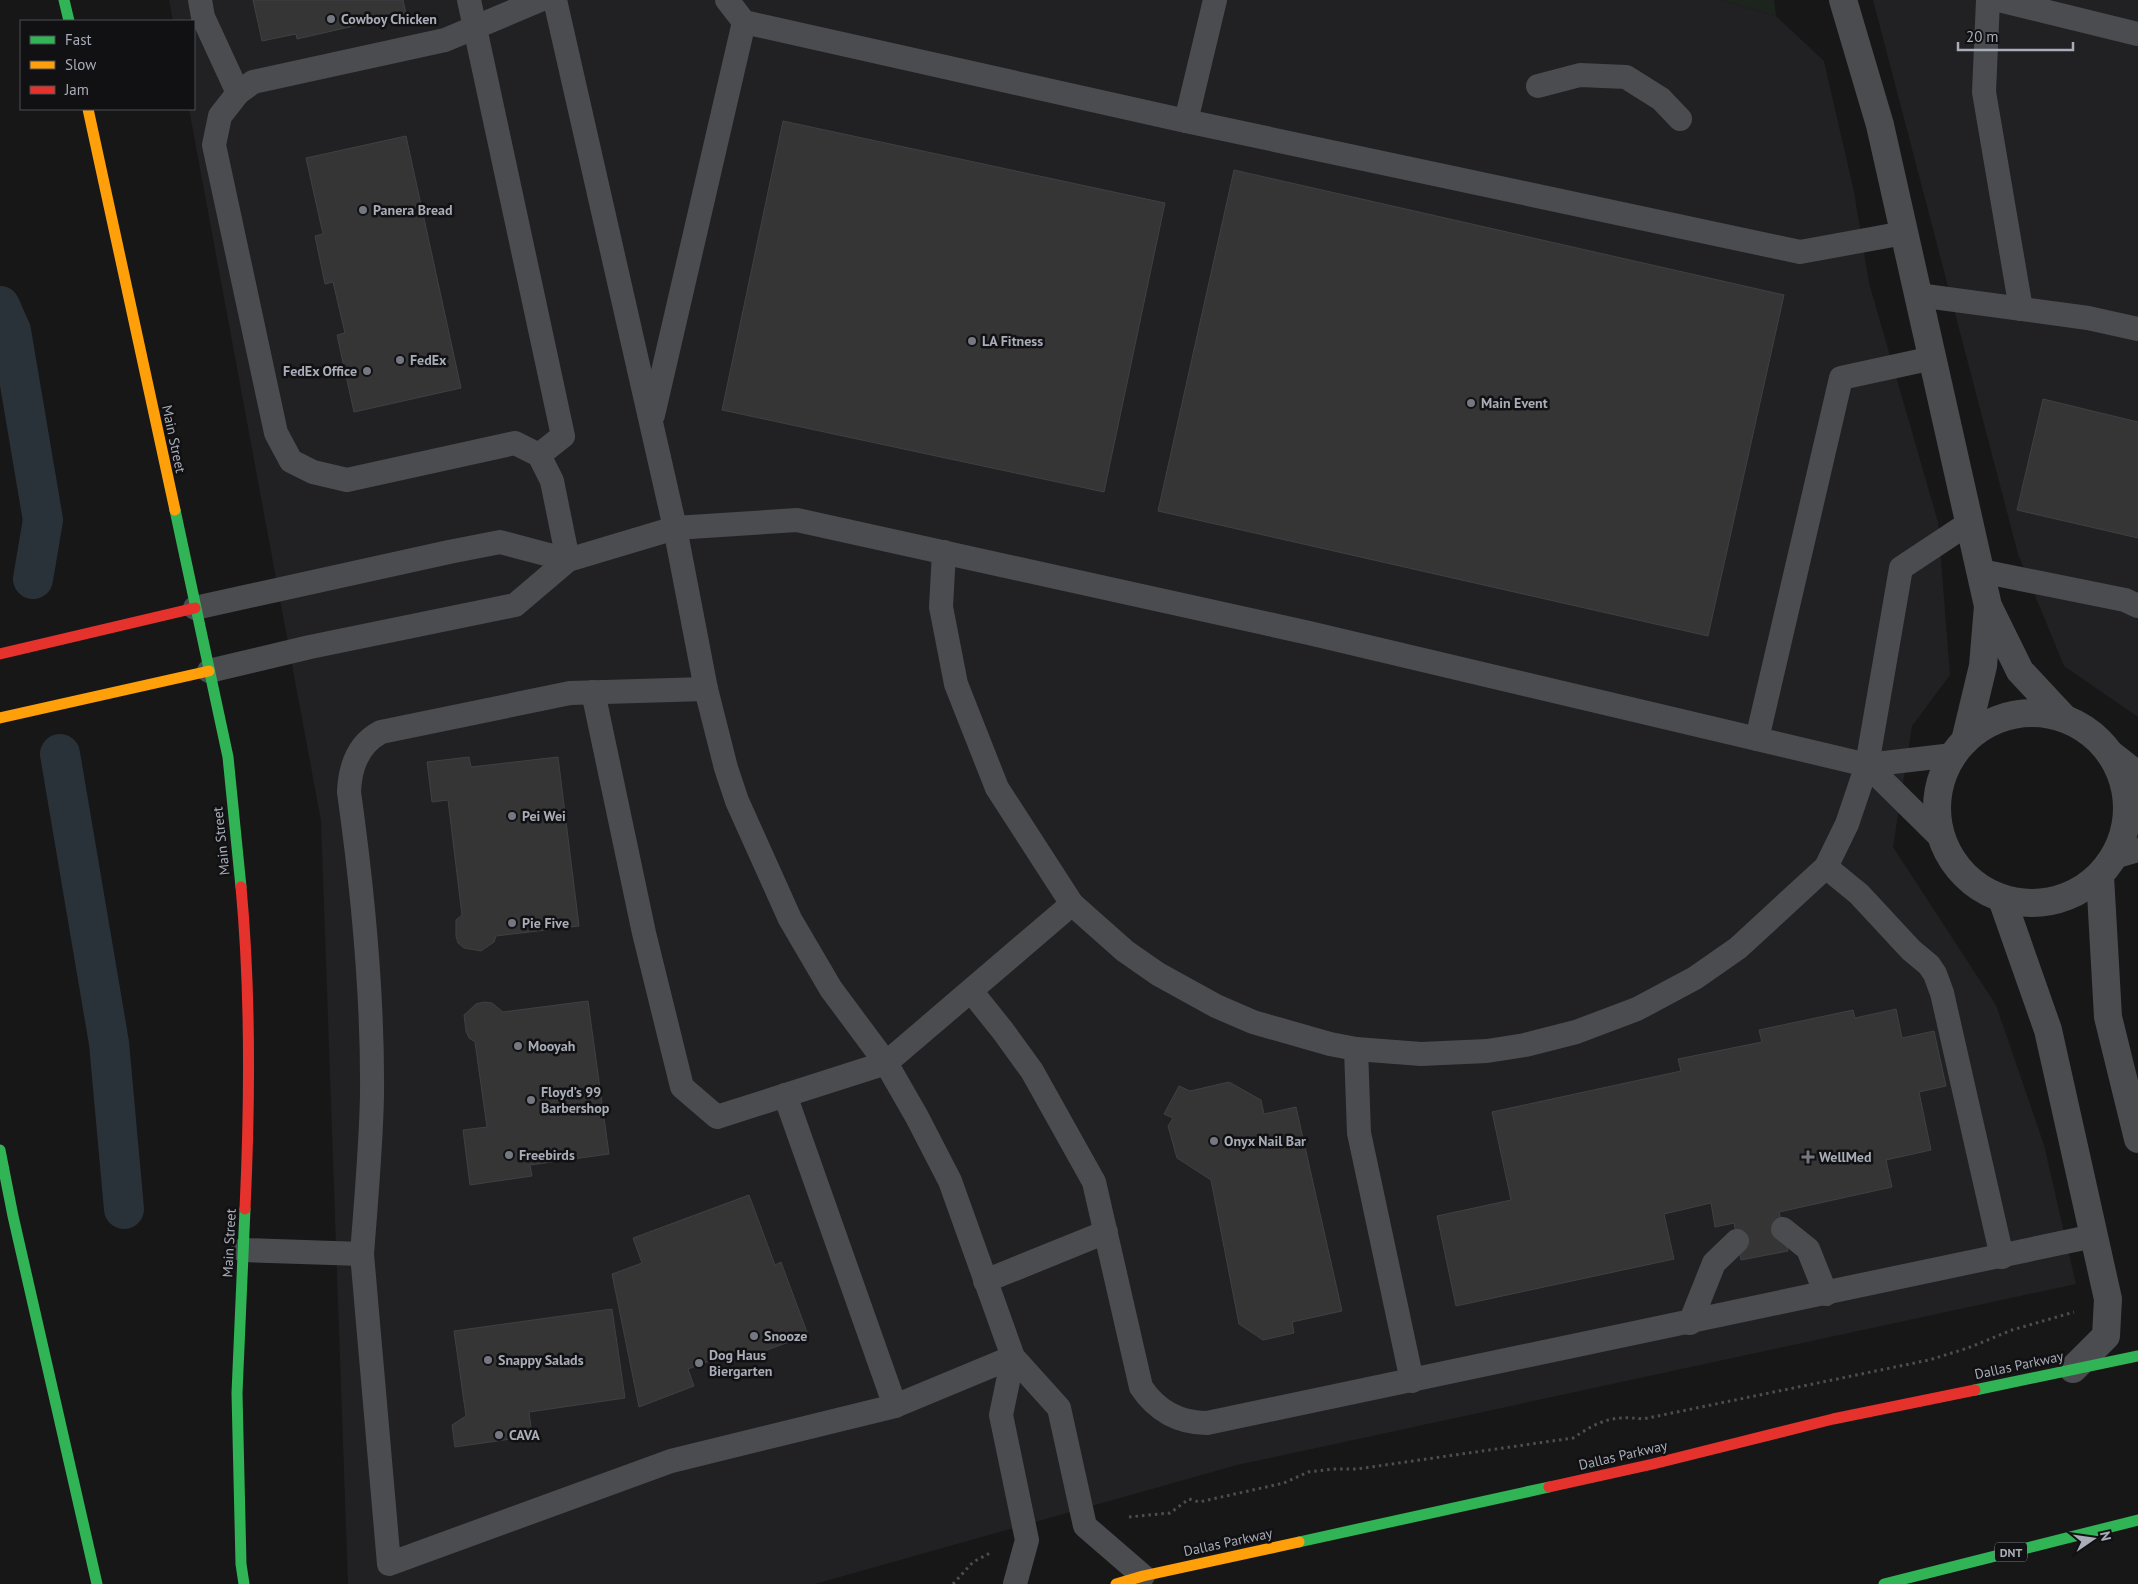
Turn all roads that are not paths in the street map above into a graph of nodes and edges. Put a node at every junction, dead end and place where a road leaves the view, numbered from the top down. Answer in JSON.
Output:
{"nodes":[{"id":1,"x":64,"y":0,"type":"edge"},
{"id":2,"x":200,"y":0,"type":"edge"},
{"id":3,"x":469,"y":0,"type":"edge"},
{"id":4,"x":540,"y":0,"type":"edge"},
{"id":5,"x":555,"y":0,"type":"edge"},
{"id":6,"x":727,"y":0,"type":"edge"},
{"id":7,"x":1215,"y":0,"type":"edge"},
{"id":8,"x":1843,"y":0,"type":"edge"},
{"id":9,"x":1988,"y":0,"type":"edge"},
{"id":10,"x":1999,"y":0,"type":"edge"},
{"id":11,"x":69,"y":20,"type":"edge"},
{"id":12,"x":744,"y":22,"type":"junction"},
{"id":13,"x":475,"y":27,"type":"junction"},
{"id":14,"x":2138,"y":34,"type":"edge"},
{"id":15,"x":1538,"y":86,"type":"dead end"},
{"id":16,"x":238,"y":93,"type":"junction"},
{"id":17,"x":88,"y":110,"type":"edge"},
{"id":18,"x":1680,"y":119,"type":"dead end"},
{"id":19,"x":1186,"y":121,"type":"junction"},
{"id":20,"x":1904,"y":233,"type":"junction"},
{"id":21,"x":1918,"y":295,"type":"junction"},
{"id":22,"x":2022,"y":309,"type":"junction"},
{"id":23,"x":2138,"y":329,"type":"edge"},
{"id":24,"x":1933,"y":358,"type":"junction"},
{"id":25,"x":651,"y":422,"type":"junction"},
{"id":26,"x":539,"y":455,"type":"junction"},
{"id":27,"x":1969,"y":523,"type":"junction"},
{"id":28,"x":675,"y":528,"type":"junction"},
{"id":29,"x":944,"y":552,"type":"junction"},
{"id":30,"x":568,"y":560,"type":"junction"},
{"id":31,"x":1980,"y":572,"type":"junction"},
{"id":32,"x":1988,"y":606,"type":"junction"},
{"id":33,"x":2138,"y":606,"type":"edge"},
{"id":34,"x":195,"y":608,"type":"junction"},
{"id":35,"x":0,"y":654,"type":"edge"},
{"id":36,"x":209,"y":671,"type":"junction"},
{"id":37,"x":706,"y":689,"type":"junction"},
{"id":38,"x":593,"y":692,"type":"junction"},
{"id":39,"x":0,"y":718,"type":"edge"},
{"id":40,"x":2064,"y":718,"type":"junction"},
{"id":41,"x":1757,"y":739,"type":"junction"},
{"id":42,"x":1959,"y":748,"type":"junction"},
{"id":43,"x":2106,"y":748,"type":"junction"},
{"id":44,"x":1867,"y":765,"type":"junction"},
{"id":45,"x":2138,"y":772,"type":"edge"},
{"id":46,"x":1942,"y":839,"type":"junction"},
{"id":47,"x":2117,"y":861,"type":"edge"},
{"id":48,"x":1826,"y":867,"type":"junction"},
{"id":49,"x":2002,"y":899,"type":"junction"},
{"id":50,"x":1072,"y":904,"type":"junction"},
{"id":51,"x":970,"y":991,"type":"junction"},
{"id":52,"x":1356,"y":1049,"type":"junction"},
{"id":53,"x":886,"y":1063,"type":"junction"},
{"id":54,"x":785,"y":1095,"type":"junction"},
{"id":55,"x":2137,"y":1129,"type":"edge"},
{"id":56,"x":0,"y":1150,"type":"edge"},
{"id":57,"x":1783,"y":1229,"type":"dead end"},
{"id":58,"x":1106,"y":1232,"type":"junction"},
{"id":59,"x":2094,"y":1236,"type":"junction"},
{"id":60,"x":1738,"y":1241,"type":"dead end"},
{"id":61,"x":243,"y":1250,"type":"junction"},
{"id":62,"x":362,"y":1254,"type":"junction"},
{"id":63,"x":2002,"y":1257,"type":"junction"},
{"id":64,"x":985,"y":1280,"type":"junction"},
{"id":65,"x":1826,"y":1294,"type":"junction"},
{"id":66,"x":1690,"y":1323,"type":"junction"},
{"id":67,"x":2138,"y":1356,"type":"edge"},
{"id":68,"x":1012,"y":1357,"type":"junction"},
{"id":69,"x":2073,"y":1369,"type":"junction"},
{"id":70,"x":1412,"y":1382,"type":"junction"},
{"id":71,"x":895,"y":1406,"type":"junction"},
{"id":72,"x":2138,"y":1520,"type":"edge"},
{"id":73,"x":1143,"y":1576,"type":"junction"},
{"id":74,"x":97,"y":1584,"type":"edge"},
{"id":75,"x":244,"y":1584,"type":"edge"},
{"id":76,"x":1015,"y":1584,"type":"edge"},
{"id":77,"x":1116,"y":1584,"type":"edge"},
{"id":78,"x":1884,"y":1584,"type":"edge"}],
"edges":[{"from":1,"to":11,"type":"main road"},
{"from":2,"to":16,"type":"lane"},
{"from":3,"to":13,"type":"lane"},
{"from":4,"to":13,"type":"lane"},
{"from":5,"to":25,"type":"lane"},
{"from":6,"to":12,"type":"lane"},
{"from":7,"to":19,"type":"lane"},
{"from":8,"to":20,"type":"street"},
{"from":9,"to":22,"type":"lane"},
{"from":10,"to":14,"type":"lane"},
{"from":12,"to":19,"type":"lane"},
{"from":12,"to":25,"type":"lane"},
{"from":13,"to":16,"type":"lane"},
{"from":13,"to":26,"type":"lane"},
{"from":15,"to":18,"type":"lane"},
{"from":16,"to":26,"type":"lane"},
{"from":17,"to":34,"type":"main road","name":"Main Street"},
{"from":19,"to":20,"type":"lane"},
{"from":20,"to":21,"type":"street"},
{"from":21,"to":22,"type":"lane"},
{"from":21,"to":24,"type":"street"},
{"from":22,"to":23,"type":"lane"},
{"from":24,"to":27,"type":"street"},
{"from":24,"to":41,"type":"lane"},
{"from":25,"to":28,"type":"lane"},
{"from":26,"to":30,"type":"lane"},
{"from":27,"to":31,"type":"street"},
{"from":27,"to":44,"type":"lane"},
{"from":28,"to":29,"type":"lane"},
{"from":28,"to":30,"type":"lane"},
{"from":28,"to":37,"type":"lane"},
{"from":29,"to":41,"type":"lane"},
{"from":29,"to":50,"type":"lane"},
{"from":30,"to":34,"type":"lane"},
{"from":30,"to":36,"type":"lane"},
{"from":31,"to":32,"type":"street"},
{"from":31,"to":33,"type":"lane"},
{"from":32,"to":40,"type":"street"},
{"from":32,"to":42,"type":"street"},
{"from":34,"to":35,"type":"main road"},
{"from":34,"to":36,"type":"main road","name":"Main Street"},
{"from":36,"to":39,"type":"main road"},
{"from":36,"to":61,"type":"main road","name":"Main Street"},
{"from":37,"to":38,"type":"lane"},
{"from":37,"to":53,"type":"lane"},
{"from":38,"to":54,"type":"lane"},
{"from":38,"to":62,"type":"lane"},
{"from":40,"to":42,"type":"street"},
{"from":40,"to":43,"type":"street"},
{"from":41,"to":44,"type":"lane"},
{"from":42,"to":44,"type":"lane"},
{"from":42,"to":46,"type":"street"},
{"from":43,"to":45,"type":"lane"},
{"from":43,"to":47,"type":"street"},
{"from":44,"to":46,"type":"lane"},
{"from":44,"to":48,"type":"lane"},
{"from":46,"to":49,"type":"street"},
{"from":47,"to":49,"type":"street"},
{"from":47,"to":55,"type":"street"},
{"from":48,"to":52,"type":"lane"},
{"from":48,"to":63,"type":"lane"},
{"from":49,"to":59,"type":"street"},
{"from":50,"to":51,"type":"lane"},
{"from":50,"to":52,"type":"lane"},
{"from":51,"to":53,"type":"lane"},
{"from":51,"to":58,"type":"lane"},
{"from":52,"to":70,"type":"lane"},
{"from":53,"to":54,"type":"lane"},
{"from":53,"to":64,"type":"lane"},
{"from":54,"to":71,"type":"lane"},
{"from":56,"to":74,"type":"main road"},
{"from":57,"to":65,"type":"lane"},
{"from":58,"to":64,"type":"lane"},
{"from":58,"to":70,"type":"lane"},
{"from":59,"to":63,"type":"lane"},
{"from":59,"to":69,"type":"street"},
{"from":60,"to":66,"type":"lane"},
{"from":61,"to":62,"type":"lane"},
{"from":61,"to":75,"type":"main road","name":"Main Street"},
{"from":62,"to":71,"type":"lane"},
{"from":63,"to":65,"type":"lane"},
{"from":64,"to":68,"type":"lane"},
{"from":65,"to":66,"type":"lane"},
{"from":66,"to":70,"type":"lane"},
{"from":67,"to":69,"type":"main road","name":"Dallas Parkway"},
{"from":68,"to":71,"type":"lane"},
{"from":68,"to":73,"type":"lane"},
{"from":68,"to":76,"type":"lane"},
{"from":69,"to":73,"type":"main road","name":"Dallas Parkway"},
{"from":72,"to":78,"type":"main road","number":"DNT"},
{"from":73,"to":77,"type":"main road","name":"Dallas Parkway"}]}
